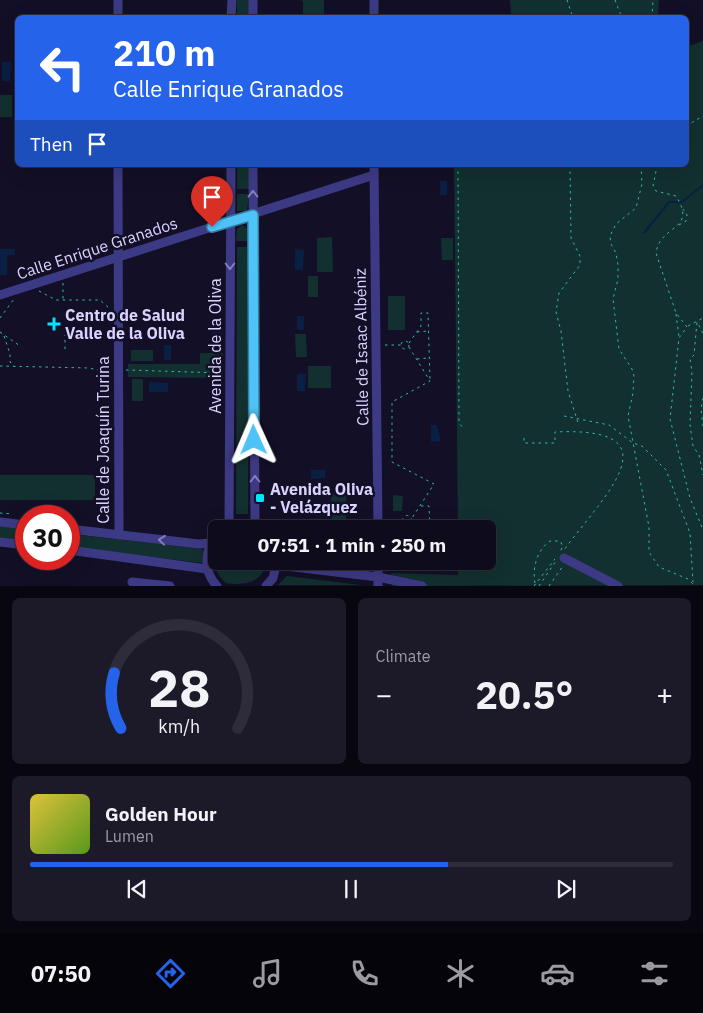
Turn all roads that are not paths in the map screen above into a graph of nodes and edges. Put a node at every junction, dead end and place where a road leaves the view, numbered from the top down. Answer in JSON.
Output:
{"nodes":[{"id":1,"x":118,"y":0,"type":"edge"},
{"id":2,"x":232,"y":0,"type":"edge"},
{"id":3,"x":252,"y":0,"type":"edge"},
{"id":4,"x":374,"y":0,"type":"edge"},
{"id":5,"x":118,"y":15,"type":"edge"},
{"id":6,"x":232,"y":15,"type":"edge"},
{"id":7,"x":253,"y":15,"type":"edge"},
{"id":8,"x":374,"y":15,"type":"edge"},
{"id":9,"x":118,"y":167,"type":"edge"},
{"id":10,"x":231,"y":167,"type":"edge"},
{"id":11,"x":253,"y":167,"type":"edge"},
{"id":12,"x":374,"y":167,"type":"edge"},
{"id":13,"x":374,"y":175,"type":"junction"},
{"id":14,"x":253,"y":215,"type":"junction"},
{"id":15,"x":230,"y":221,"type":"junction"},
{"id":16,"x":118,"y":257,"type":"junction"},
{"id":17,"x":0,"y":295,"type":"edge"},
{"id":18,"x":228,"y":520,"type":"edge"},
{"id":19,"x":256,"y":520,"type":"edge"},
{"id":20,"x":378,"y":520,"type":"edge"},
{"id":21,"x":0,"y":522,"type":"edge"},
{"id":22,"x":15,"y":524,"type":"edge"},
{"id":23,"x":80,"y":531,"type":"edge"},
{"id":24,"x":119,"y":535,"type":"junction"},
{"id":25,"x":208,"y":541,"type":"edge"},
{"id":26,"x":0,"y":542,"type":"edge"},
{"id":27,"x":15,"y":544,"type":"edge"},
{"id":28,"x":208,"y":551,"type":"edge"},
{"id":29,"x":80,"y":552,"type":"edge"},
{"id":30,"x":565,"y":561,"type":"road end"},
{"id":31,"x":207,"y":569,"type":"junction"},
{"id":32,"x":275,"y":570,"type":"edge"},
{"id":33,"x":316,"y":570,"type":"edge"},
{"id":34,"x":378,"y":581,"type":"edge"},
{"id":35,"x":132,"y":582,"type":"dead end"},
{"id":36,"x":214,"y":584,"type":"edge"},
{"id":37,"x":170,"y":586,"type":"edge"},
{"id":38,"x":266,"y":586,"type":"edge"},
{"id":39,"x":422,"y":586,"type":"edge"},
{"id":40,"x":618,"y":586,"type":"edge"}],
"edges":[{"from":1,"to":5,"type":"street"},
{"from":2,"to":6,"type":"street"},
{"from":3,"to":7,"type":"street"},
{"from":4,"to":8,"type":"street"},
{"from":9,"to":16,"type":"street","name":"Calle de Joaquín Turina"},
{"from":10,"to":15,"type":"street","name":"Avenida de la Oliva"},
{"from":14,"to":11,"type":"street","one_way":true},
{"from":12,"to":13,"type":"street","name":"Calle de Isaac Albéniz"},
{"from":13,"to":14,"type":"street","name":"Calle Enrique Granados"},
{"from":13,"to":20,"type":"street","name":"Calle de Isaac Albéniz"},
{"from":14,"to":15,"type":"street","name":"Calle Enrique Granados"},
{"from":19,"to":14,"type":"street","one_way":true},
{"from":15,"to":16,"type":"street","name":"Calle Enrique Granados"},
{"from":15,"to":18,"type":"street","name":"Avenida de la Oliva","one_way":true},
{"from":16,"to":17,"type":"street","name":"Calle Enrique Granados"},
{"from":16,"to":24,"type":"street","name":"Calle de Joaquín Turina"},
{"from":21,"to":22,"type":"street"},
{"from":23,"to":24,"type":"street"},
{"from":25,"to":24,"type":"street","one_way":true},
{"from":26,"to":27,"type":"street"},
{"from":28,"to":31,"type":"street"},
{"from":29,"to":31,"type":"street"},
{"from":30,"to":40,"type":"street"},
{"from":31,"to":36,"type":"street"},
{"from":32,"to":38,"type":"street"},
{"from":33,"to":34,"type":"street"},
{"from":34,"to":39,"type":"street"},
{"from":35,"to":37,"type":"street"}]}
